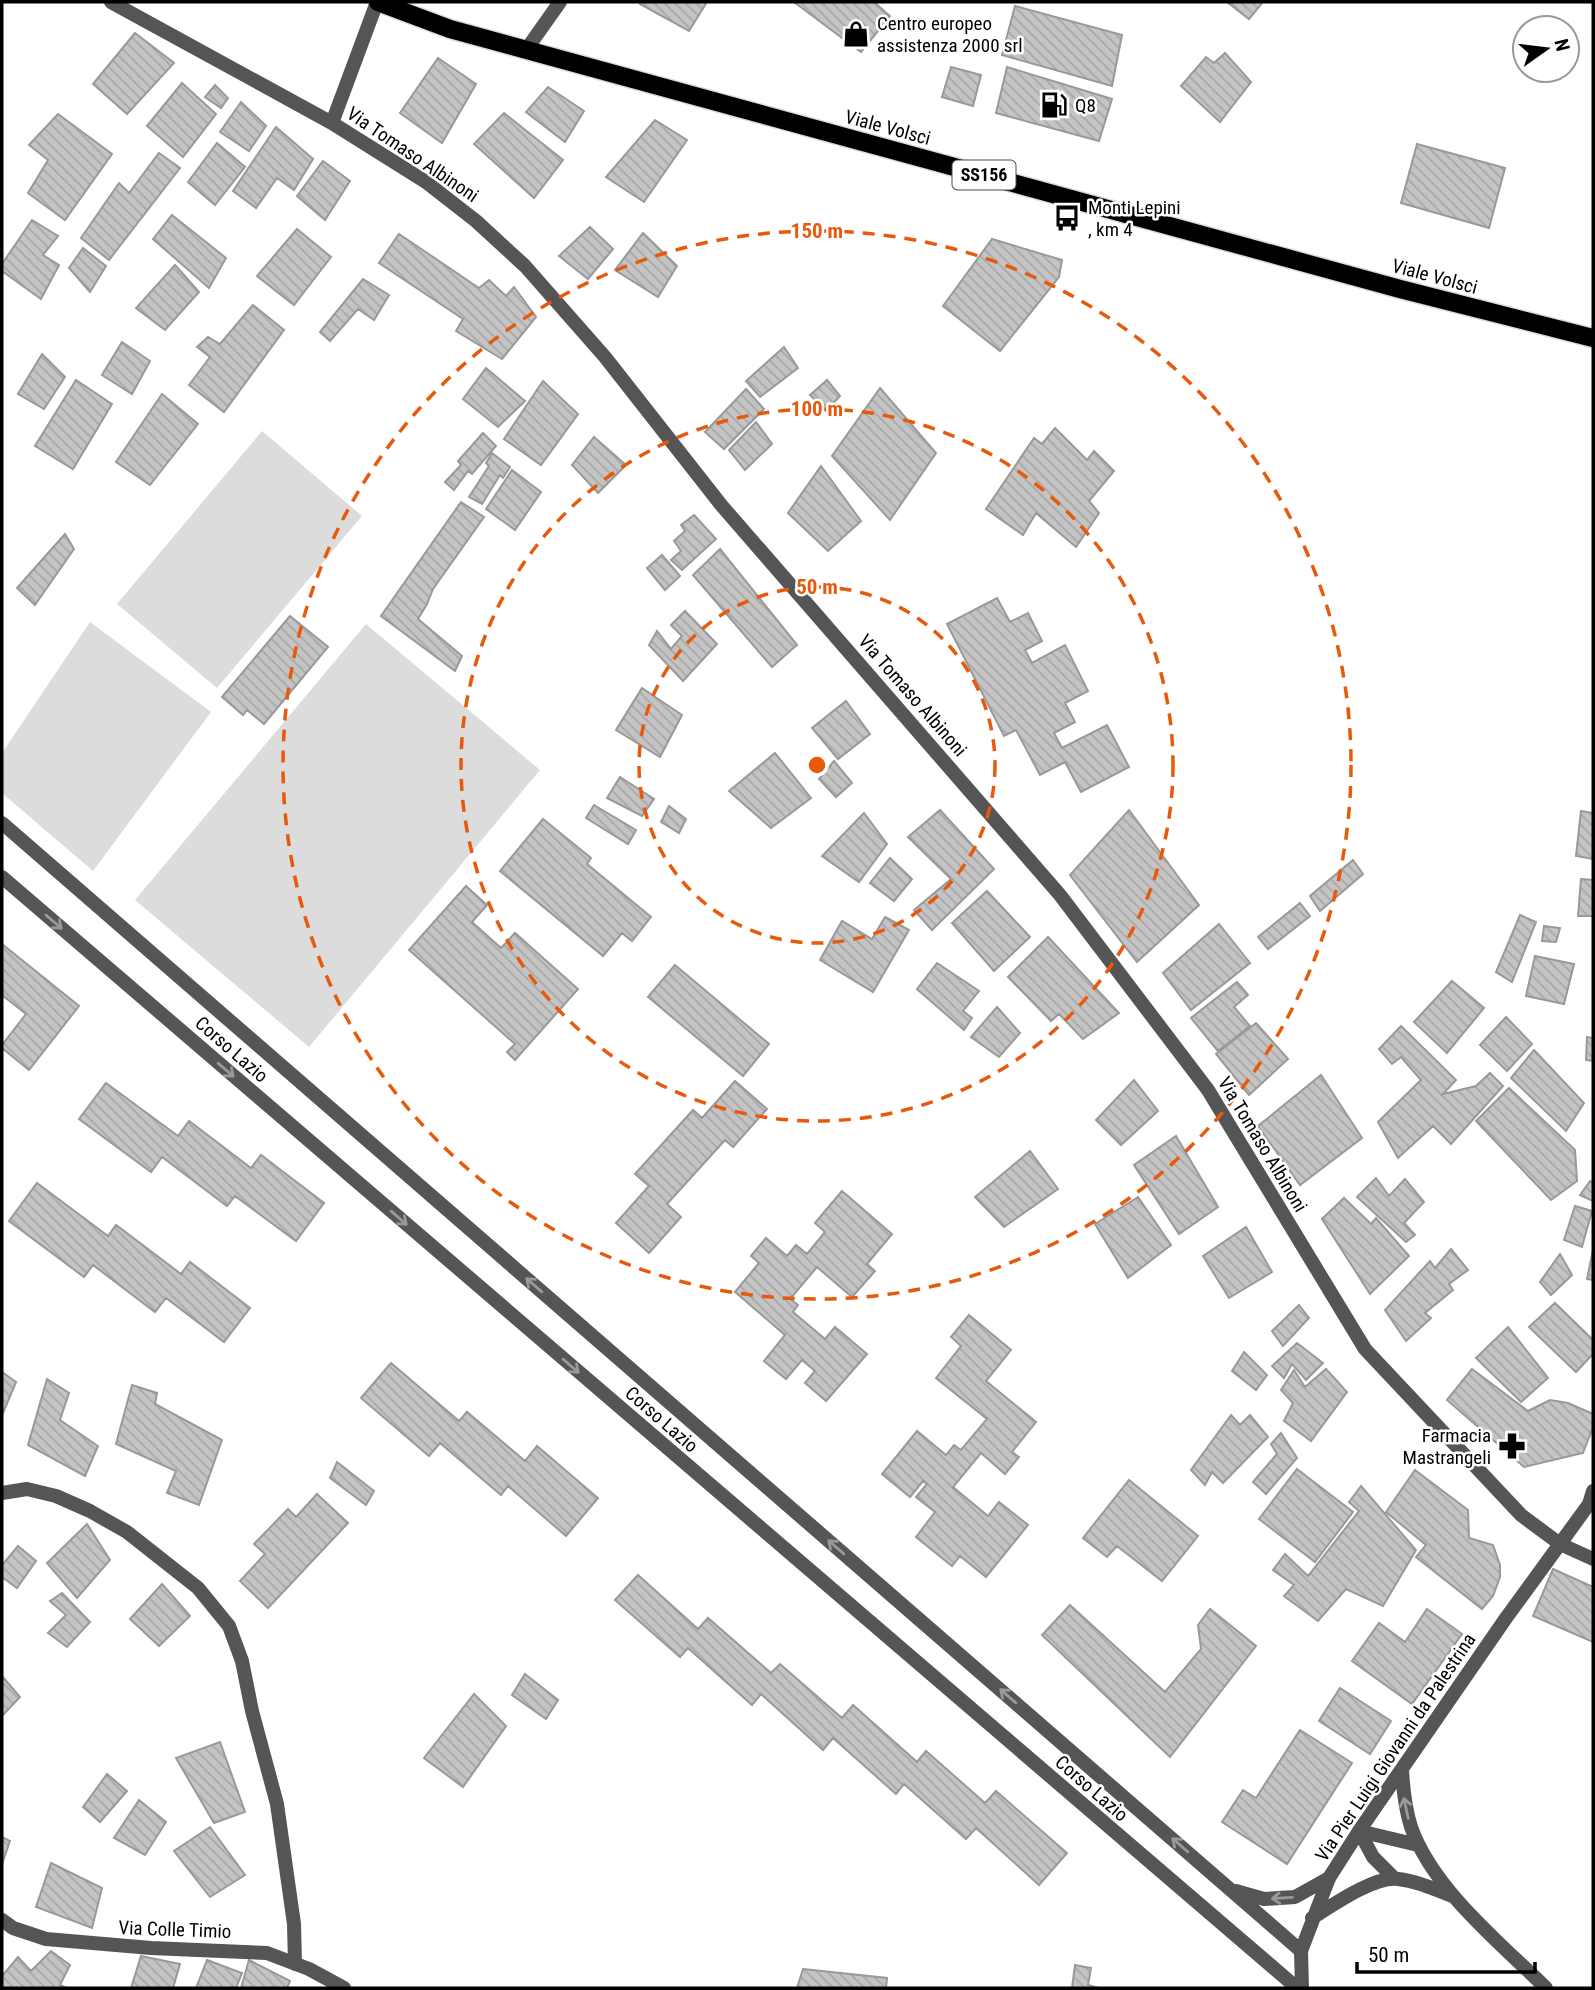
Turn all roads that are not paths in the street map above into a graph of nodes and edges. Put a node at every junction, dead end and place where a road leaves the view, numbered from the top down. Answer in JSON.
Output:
{"nodes":[{"id":1,"x":111,"y":2,"type":"edge"},
{"id":2,"x":378,"y":2,"type":"edge"},
{"id":3,"x":561,"y":2,"type":"edge"},
{"id":4,"x":526,"y":50,"type":"junction"},
{"id":5,"x":332,"y":122,"type":"junction"},
{"id":6,"x":1593,"y":338,"type":"edge"},
{"id":7,"x":2,"y":823,"type":"edge"},
{"id":8,"x":2,"y":877,"type":"edge"},
{"id":9,"x":1593,"y":1492,"type":"edge"},
{"id":10,"x":2,"y":1493,"type":"edge"},
{"id":11,"x":1560,"y":1544,"type":"junction"},
{"id":12,"x":1593,"y":1559,"type":"edge"},
{"id":13,"x":1402,"y":1769,"type":"junction"},
{"id":14,"x":1359,"y":1831,"type":"junction"},
{"id":15,"x":1418,"y":1845,"type":"junction"},
{"id":16,"x":1329,"y":1878,"type":"junction"},
{"id":17,"x":1395,"y":1878,"type":"junction"},
{"id":18,"x":1231,"y":1890,"type":"junction"},
{"id":19,"x":1453,"y":1896,"type":"junction"},
{"id":20,"x":1312,"y":1918,"type":"junction"},
{"id":21,"x":2,"y":1920,"type":"edge"},
{"id":22,"x":1301,"y":1951,"type":"junction"},
{"id":23,"x":295,"y":1964,"type":"junction"},
{"id":24,"x":344,"y":1988,"type":"edge"},
{"id":25,"x":1300,"y":1988,"type":"edge"},
{"id":26,"x":1546,"y":1988,"type":"edge"}],
"edges":[{"from":1,"to":5,"type":"street","name":"Via Tomaso Albinoni"},
{"from":2,"to":4,"type":"main road","name":"Viale Volsci","number":"SS156"},
{"from":2,"to":5,"type":"street"},
{"from":3,"to":4,"type":"street"},
{"from":4,"to":6,"type":"main road","name":"Viale Volsci","number":"SS156"},
{"from":5,"to":11,"type":"street","name":"Via Tomaso Albinoni"},
{"from":18,"to":7,"type":"street","name":"Corso Lazio","one_way":true},
{"from":8,"to":25,"type":"street","name":"Corso Lazio","one_way":true},
{"from":9,"to":11,"type":"street","name":"Via Pier Luigi Giovanni da Palestrina"},
{"from":10,"to":23,"type":"street"},
{"from":11,"to":12,"type":"street","name":"Via Tomaso Albinoni"},
{"from":11,"to":13,"type":"street","name":"Via Pier Luigi Giovanni da Palestrina"},
{"from":13,"to":14,"type":"street","name":"Via Pier Luigi Giovanni da Palestrina"},
{"from":15,"to":13,"type":"street","one_way":true},
{"from":14,"to":15,"type":"street"},
{"from":14,"to":16,"type":"street","name":"Via Pier Luigi Giovanni da Palestrina"},
{"from":14,"to":17,"type":"street"},
{"from":15,"to":19,"type":"street"},
{"from":16,"to":18,"type":"street","name":"Corso Lazio","one_way":true},
{"from":16,"to":20,"type":"street","name":"Via Pier Luigi Giovanni da Palestrina"},
{"from":17,"to":19,"type":"street"},
{"from":17,"to":20,"type":"street"},
{"from":18,"to":22,"type":"street","name":"Corso Lazio"},
{"from":19,"to":26,"type":"street"},
{"from":20,"to":22,"type":"street","name":"Via Pier Luigi Giovanni da Palestrina"},
{"from":21,"to":23,"type":"street","name":"Via Colle Timio"},
{"from":22,"to":25,"type":"street","name":"Via Pier Luigi Giovanni da Palestrina"},
{"from":23,"to":24,"type":"street","name":"Via Colle Timio"}]}
